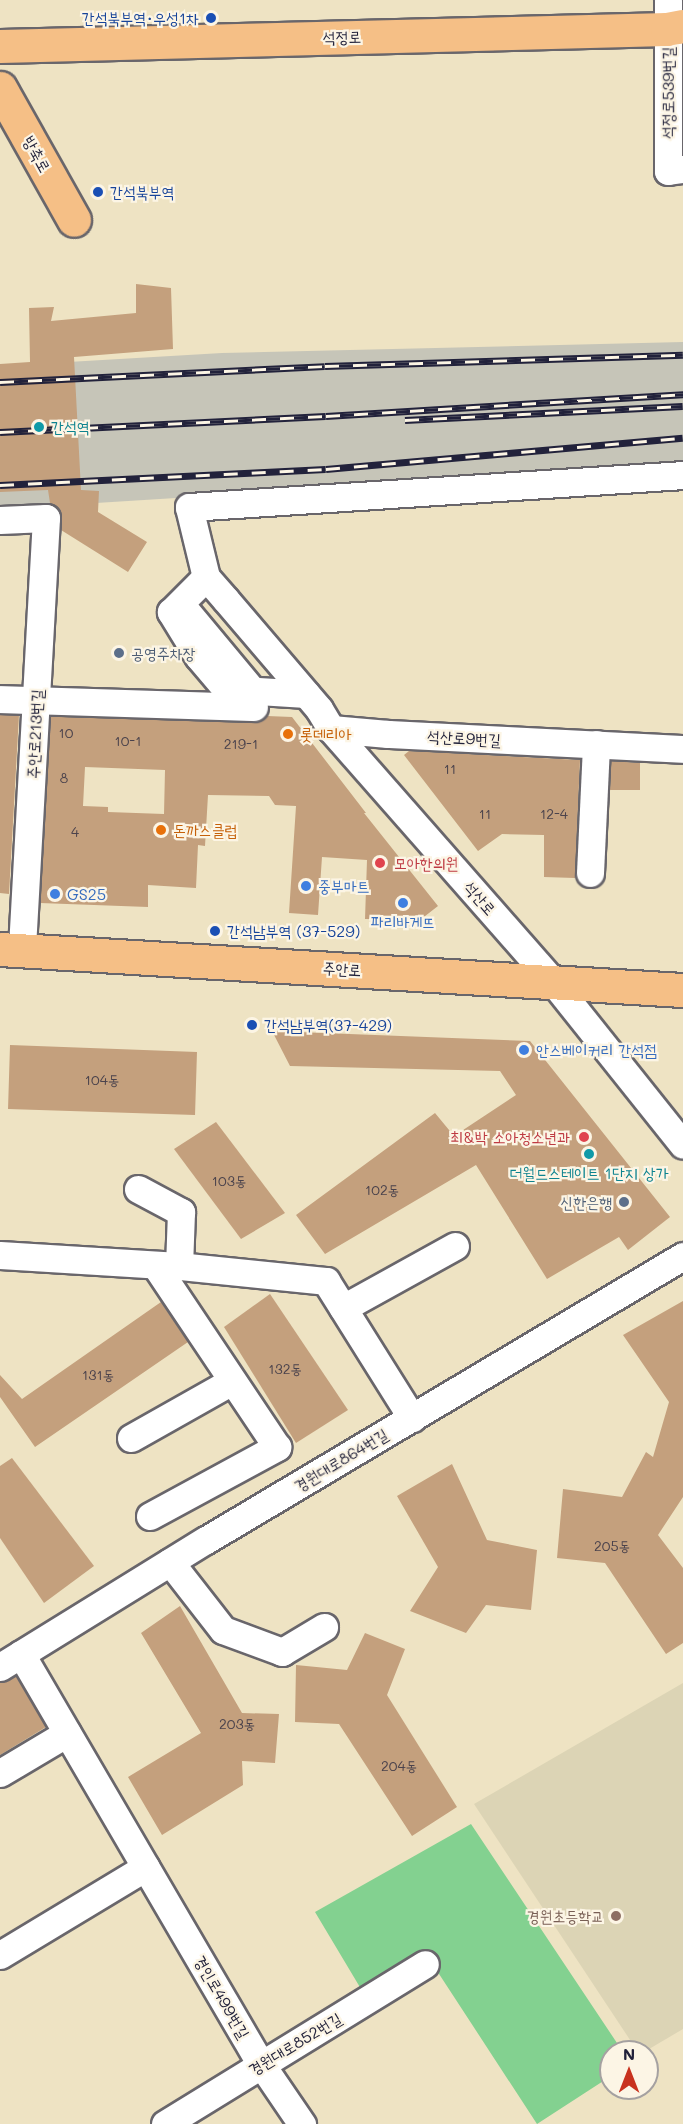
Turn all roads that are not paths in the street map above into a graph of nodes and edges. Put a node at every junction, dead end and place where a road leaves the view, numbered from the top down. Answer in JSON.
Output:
{"nodes":[{"id":1,"x":673,"y":18,"type":"edge"},
{"id":2,"x":0,"y":46,"type":"edge"},
{"id":3,"x":0,"y":88,"type":"edge"},
{"id":4,"x":683,"y":169,"type":"edge"},
{"id":5,"x":74,"y":220,"type":"dead end"},
{"id":6,"x":683,"y":476,"type":"edge"},
{"id":7,"x":0,"y":520,"type":"edge"},
{"id":8,"x":206,"y":577,"type":"junction"},
{"id":9,"x":0,"y":699,"type":"edge"},
{"id":10,"x":37,"y":701,"type":"junction"},
{"id":11,"x":319,"y":710,"type":"junction"},
{"id":12,"x":596,"y":744,"type":"junction"},
{"id":13,"x":683,"y":749,"type":"edge"},
{"id":14,"x":590,"y":873,"type":"dead end"},
{"id":15,"x":11,"y":950,"type":"edge"},
{"id":16,"x":553,"y":982,"type":"junction"},
{"id":17,"x":683,"y":990,"type":"edge"},
{"id":18,"x":683,"y":1145,"type":"edge"},
{"id":19,"x":138,"y":1190,"type":"dead end"},
{"id":20,"x":455,"y":1246,"type":"dead end"},
{"id":21,"x":0,"y":1255,"type":"edge"},
{"id":22,"x":683,"y":1256,"type":"edge"},
{"id":23,"x":167,"y":1265,"type":"junction"},
{"id":24,"x":343,"y":1308,"type":"junction"},
{"id":25,"x":232,"y":1381,"type":"junction"},
{"id":26,"x":412,"y":1418,"type":"junction"},
{"id":27,"x":131,"y":1438,"type":"dead end"},
{"id":28,"x":150,"y":1516,"type":"dead end"},
{"id":29,"x":170,"y":1562,"type":"junction"},
{"id":30,"x":324,"y":1627,"type":"dead end"},
{"id":31,"x":10,"y":1660,"type":"edge"},
{"id":32,"x":67,"y":1733,"type":"junction"},
{"id":33,"x":0,"y":1773,"type":"edge"},
{"id":34,"x":146,"y":1867,"type":"junction"},
{"id":35,"x":0,"y":1955,"type":"edge"},
{"id":36,"x":425,"y":1964,"type":"dead end"},
{"id":37,"x":261,"y":2064,"type":"junction"},
{"id":38,"x":165,"y":2124,"type":"edge"},
{"id":39,"x":302,"y":2124,"type":"edge"}],
"edges":[{"from":1,"to":2,"type":"main road","name":"석정로"},
{"from":1,"to":4,"type":"street","name":"석정로539번길"},
{"from":3,"to":5,"type":"main road","name":"방축로"},
{"from":6,"to":8,"type":"street"},
{"from":7,"to":10,"type":"street","name":"주안로213번길"},
{"from":8,"to":11,"type":"street","name":"석산로"},
{"from":8,"to":11,"type":"street"},
{"from":9,"to":10,"type":"street"},
{"from":10,"to":11,"type":"street"},
{"from":10,"to":15,"type":"street","name":"주안로213번길"},
{"from":11,"to":12,"type":"street","name":"석산로9번길"},
{"from":11,"to":16,"type":"street","name":"석산로"},
{"from":12,"to":13,"type":"street","name":"석산로9번길"},
{"from":12,"to":14,"type":"street"},
{"from":15,"to":16,"type":"main road","name":"주안로"},
{"from":16,"to":17,"type":"main road","name":"주안로"},
{"from":16,"to":18,"type":"street","name":"석산로"},
{"from":19,"to":23,"type":"street"},
{"from":20,"to":24,"type":"street"},
{"from":21,"to":23,"type":"street"},
{"from":22,"to":26,"type":"street","name":"경원대로864번길"},
{"from":23,"to":24,"type":"street"},
{"from":23,"to":25,"type":"street"},
{"from":24,"to":26,"type":"street"},
{"from":25,"to":27,"type":"street"},
{"from":25,"to":28,"type":"street"},
{"from":26,"to":29,"type":"street","name":"경원대로864번길"},
{"from":29,"to":30,"type":"street"},
{"from":29,"to":31,"type":"street","name":"경원대로864번길"},
{"from":31,"to":32,"type":"street","name":"경인로499번길"},
{"from":32,"to":33,"type":"street"},
{"from":32,"to":34,"type":"street","name":"경인로499번길"},
{"from":34,"to":35,"type":"street"},
{"from":34,"to":37,"type":"street","name":"경인로499번길"},
{"from":36,"to":37,"type":"street","name":"경원대로852번길"},
{"from":37,"to":38,"type":"street","name":"경원대로852번길"},
{"from":37,"to":39,"type":"street","name":"경인로499번길"}]}
